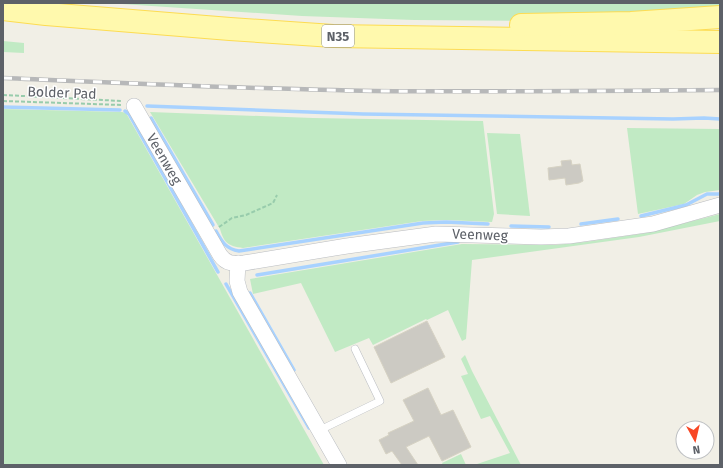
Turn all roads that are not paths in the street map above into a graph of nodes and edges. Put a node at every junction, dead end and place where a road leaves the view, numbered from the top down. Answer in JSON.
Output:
{"nodes":[{"id":1,"x":50,"y":3,"type":"edge"},
{"id":2,"x":3,"y":9,"type":"edge"},
{"id":3,"x":720,"y":17,"type":"edge"},
{"id":4,"x":720,"y":42,"type":"edge"},
{"id":5,"x":127,"y":106,"type":"road end"},
{"id":6,"x":720,"y":205,"type":"edge"},
{"id":7,"x":238,"y":263,"type":"junction"},
{"id":8,"x":355,"y":349,"type":"dead end"},
{"id":9,"x":320,"y":430,"type":"junction"},
{"id":10,"x":339,"y":465,"type":"edge"}],
"edges":[{"from":1,"to":3,"type":"main road","number":"N35"},
{"from":2,"to":4,"type":"main road","number":"N35"},
{"from":5,"to":7,"type":"street","name":"Veenweg"},
{"from":6,"to":7,"type":"street","name":"Veenweg"},
{"from":7,"to":9,"type":"street"},
{"from":8,"to":9,"type":"lane"},
{"from":9,"to":10,"type":"street"}]}
